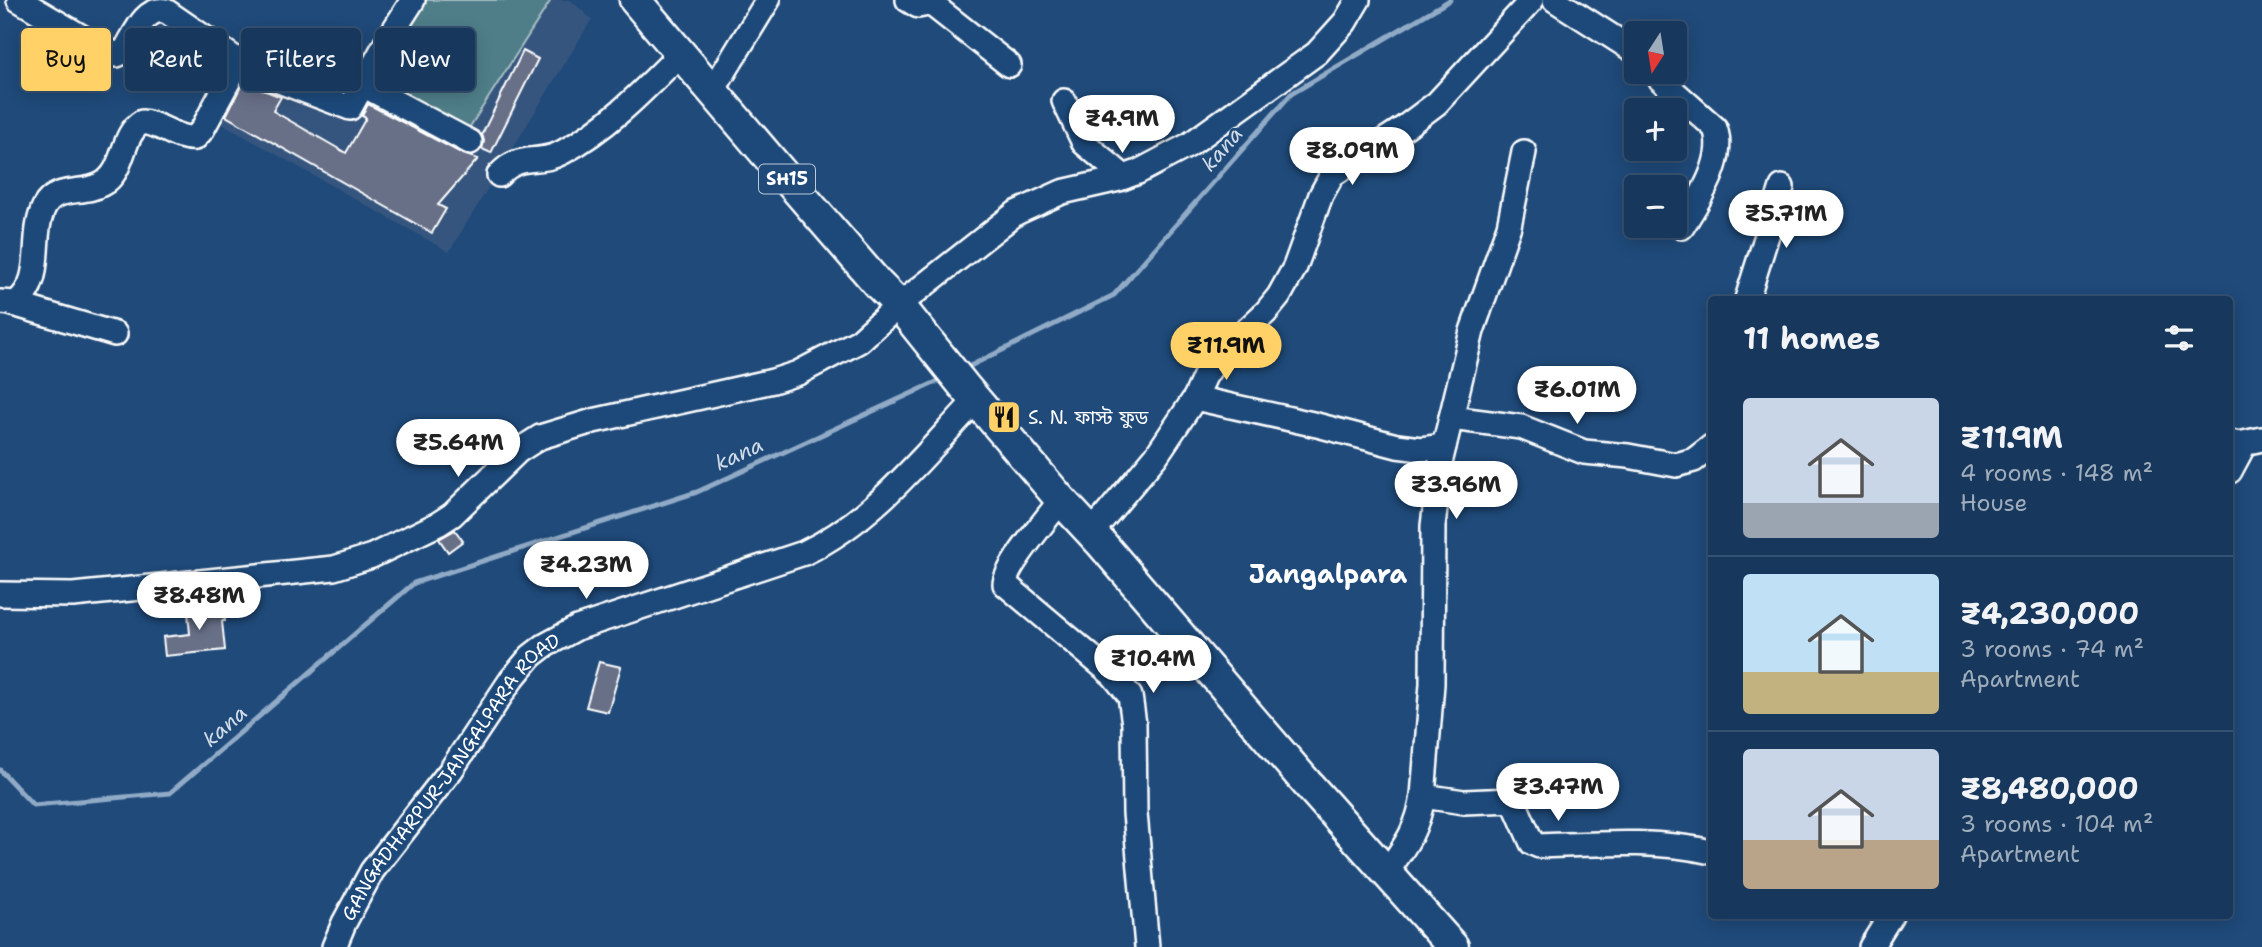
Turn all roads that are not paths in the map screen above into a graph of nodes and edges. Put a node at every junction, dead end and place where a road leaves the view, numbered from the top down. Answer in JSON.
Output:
{"nodes":[{"id":1,"x":19,"y":0,"type":"edge"},
{"id":2,"x":413,"y":0,"type":"edge"},
{"id":3,"x":635,"y":0,"type":"edge"},
{"id":4,"x":768,"y":0,"type":"edge"},
{"id":5,"x":908,"y":0,"type":"edge"},
{"id":6,"x":1358,"y":0,"type":"edge"},
{"id":7,"x":1532,"y":0,"type":"edge"},
{"id":8,"x":1555,"y":0,"type":"edge"},
{"id":9,"x":1624,"y":44,"type":"edge"},
{"id":10,"x":680,"y":54,"type":"junction"},
{"id":11,"x":237,"y":65,"type":"junction"},
{"id":12,"x":1009,"y":65,"type":"dead end"},
{"id":13,"x":1666,"y":84,"type":"edge"},
{"id":14,"x":363,"y":85,"type":"junction"},
{"id":15,"x":712,"y":92,"type":"junction"},
{"id":16,"x":1064,"y":101,"type":"dead end"},
{"id":17,"x":470,"y":142,"type":"dead end"},
{"id":18,"x":1524,"y":152,"type":"dead end"},
{"id":19,"x":499,"y":175,"type":"dead end"},
{"id":20,"x":1124,"y":177,"type":"junction"},
{"id":21,"x":1782,"y":187,"type":"dead end"},
{"id":22,"x":1687,"y":218,"type":"edge"},
{"id":23,"x":1748,"y":296,"type":"edge"},
{"id":24,"x":7,"y":303,"type":"edge"},
{"id":25,"x":899,"y":305,"type":"junction"},
{"id":26,"x":115,"y":334,"type":"dead end"},
{"id":27,"x":970,"y":393,"type":"junction"},
{"id":28,"x":1195,"y":398,"type":"junction"},
{"id":29,"x":1451,"y":418,"type":"junction"},
{"id":30,"x":2246,"y":441,"type":"edge"},
{"id":31,"x":1444,"y":446,"type":"junction"},
{"id":32,"x":1708,"y":449,"type":"edge"},
{"id":33,"x":2233,"y":465,"type":"edge"},
{"id":34,"x":1061,"y":500,"type":"junction"},
{"id":35,"x":1092,"y":533,"type":"junction"},
{"id":36,"x":0,"y":594,"type":"edge"},
{"id":37,"x":1423,"y":796,"type":"junction"},
{"id":38,"x":1708,"y":851,"type":"edge"},
{"id":39,"x":1386,"y":873,"type":"junction"},
{"id":40,"x":1888,"y":919,"type":"edge"},
{"id":41,"x":334,"y":947,"type":"edge"},
{"id":42,"x":1147,"y":947,"type":"edge"},
{"id":43,"x":1453,"y":947,"type":"edge"},
{"id":44,"x":1871,"y":947,"type":"edge"}],
"edges":[{"from":1,"to":11,"type":"street"},
{"from":2,"to":14,"type":"street"},
{"from":3,"to":10,"type":"main road","number":"SH15"},
{"from":4,"to":15,"type":"street"},
{"from":5,"to":12,"type":"street"},
{"from":6,"to":20,"type":"street"},
{"from":7,"to":28,"type":"street"},
{"from":8,"to":9,"type":"street"},
{"from":10,"to":15,"type":"main road","number":"SH15"},
{"from":10,"to":19,"type":"street"},
{"from":11,"to":14,"type":"street"},
{"from":11,"to":24,"type":"street"},
{"from":13,"to":22,"type":"street"},
{"from":14,"to":17,"type":"street"},
{"from":15,"to":25,"type":"main road","number":"SH15"},
{"from":16,"to":20,"type":"street"},
{"from":18,"to":29,"type":"street"},
{"from":20,"to":25,"type":"street"},
{"from":21,"to":23,"type":"street"},
{"from":24,"to":26,"type":"street"},
{"from":25,"to":27,"type":"main road","number":"SH15"},
{"from":25,"to":36,"type":"street"},
{"from":27,"to":34,"type":"main road","number":"SH15"},
{"from":27,"to":41,"type":"street","name":"GANGADHARPUR-JANGALPARA ROAD"},
{"from":28,"to":31,"type":"street"},
{"from":28,"to":35,"type":"street"},
{"from":29,"to":31,"type":"street"},
{"from":29,"to":32,"type":"street"},
{"from":30,"to":33,"type":"street"},
{"from":31,"to":37,"type":"street"},
{"from":34,"to":35,"type":"main road","number":"SH15"},
{"from":34,"to":42,"type":"street"},
{"from":35,"to":39,"type":"main road","number":"SH15"},
{"from":37,"to":38,"type":"street"},
{"from":37,"to":39,"type":"street"},
{"from":39,"to":43,"type":"main road","number":"SH15"},
{"from":40,"to":44,"type":"street"}]}
